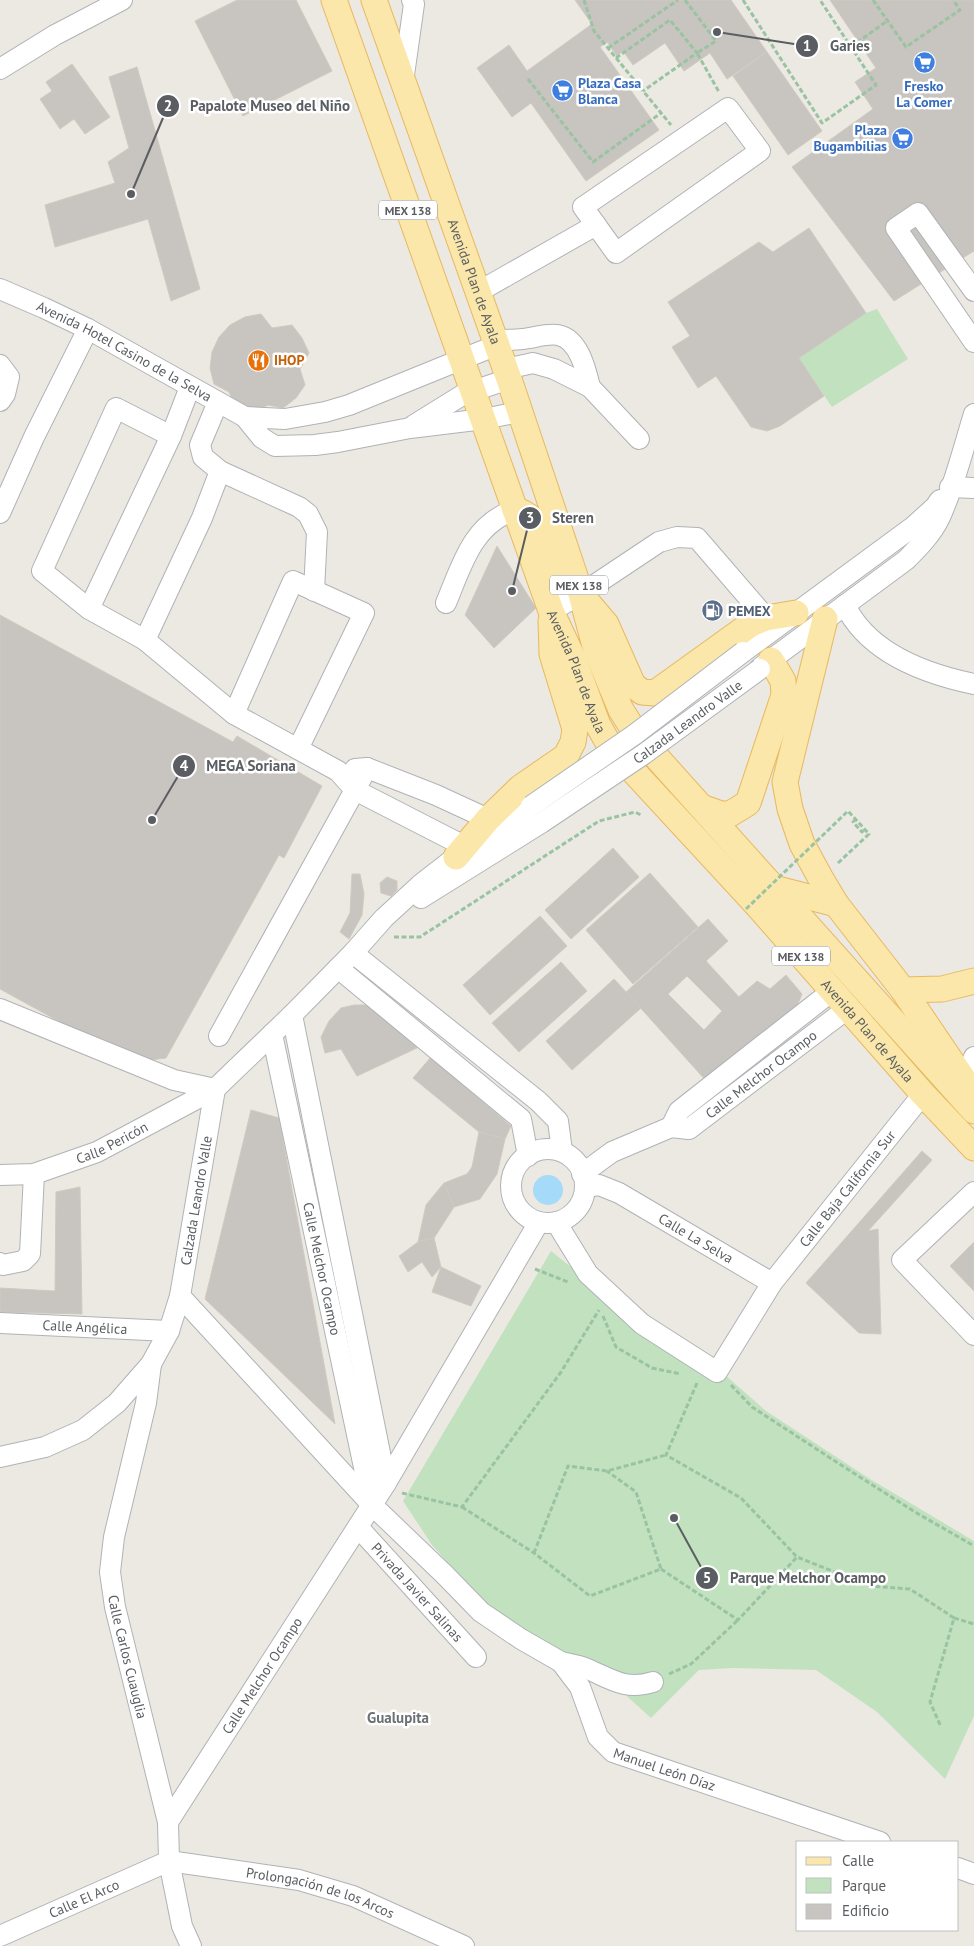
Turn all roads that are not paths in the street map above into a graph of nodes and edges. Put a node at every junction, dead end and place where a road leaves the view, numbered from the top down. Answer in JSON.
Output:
{"nodes":[{"id":1,"x":122,"y":0,"type":"edge"},
{"id":2,"x":334,"y":0,"type":"edge"},
{"id":3,"x":374,"y":0,"type":"edge"},
{"id":4,"x":412,"y":0,"type":"edge"},
{"id":5,"x":0,"y":69,"type":"edge"},
{"id":6,"x":403,"y":82,"type":"junction"},
{"id":7,"x":596,"y":225,"type":"junction"},
{"id":8,"x":958,"y":268,"type":"junction"},
{"id":9,"x":934,"y":284,"type":"junction"},
{"id":10,"x":0,"y":290,"type":"edge"},
{"id":11,"x":974,"y":291,"type":"edge"},
{"id":12,"x":478,"y":292,"type":"junction"},
{"id":13,"x":88,"y":329,"type":"junction"},
{"id":14,"x":974,"y":342,"type":"edge"},
{"id":15,"x":496,"y":343,"type":"junction"},
{"id":16,"x":461,"y":359,"type":"junction"},
{"id":17,"x":0,"y":365,"type":"edge"},
{"id":18,"x":507,"y":374,"type":"junction"},
{"id":19,"x":190,"y":387,"type":"junction"},
{"id":20,"x":590,"y":387,"type":"junction"},
{"id":21,"x":472,"y":390,"type":"junction"},
{"id":22,"x":0,"y":401,"type":"edge"},
{"id":23,"x":218,"y":402,"type":"junction"},
{"id":24,"x":519,"y":412,"type":"junction"},
{"id":25,"x":974,"y":414,"type":"edge"},
{"id":26,"x":245,"y":417,"type":"junction"},
{"id":27,"x":484,"y":420,"type":"junction"},
{"id":28,"x":410,"y":428,"type":"junction"},
{"id":29,"x":171,"y":436,"type":"junction"},
{"id":30,"x":639,"y":439,"type":"dead end"},
{"id":31,"x":220,"y":471,"type":"junction"},
{"id":32,"x":950,"y":487,"type":"junction"},
{"id":33,"x":974,"y":488,"type":"edge"},
{"id":34,"x":5,"y":493,"type":"edge"},
{"id":35,"x":514,"y":510,"type":"junction"},
{"id":36,"x":0,"y":513,"type":"edge"},
{"id":37,"x":314,"y":591,"type":"junction"},
{"id":38,"x":582,"y":594,"type":"junction"},
{"id":39,"x":446,"y":603,"type":"dead end"},
{"id":40,"x":845,"y":605,"type":"junction"},
{"id":41,"x":89,"y":608,"type":"junction"},
{"id":42,"x":551,"y":611,"type":"junction"},
{"id":43,"x":796,"y":613,"type":"junction"},
{"id":44,"x":766,"y":618,"type":"junction"},
{"id":45,"x":825,"y":620,"type":"junction"},
{"id":46,"x":145,"y":640,"type":"junction"},
{"id":47,"x":765,"y":664,"type":"junction"},
{"id":48,"x":974,"y":684,"type":"edge"},
{"id":49,"x":234,"y":714,"type":"junction"},
{"id":50,"x":298,"y":749,"type":"junction"},
{"id":51,"x":366,"y":768,"type":"junction"},
{"id":52,"x":338,"y":771,"type":"junction"},
{"id":53,"x":355,"y":790,"type":"junction"},
{"id":54,"x":704,"y":808,"type":"junction"},
{"id":55,"x":536,"y":815,"type":"junction"},
{"id":56,"x":488,"y":819,"type":"junction"},
{"id":57,"x":460,"y":852,"type":"junction"},
{"id":58,"x":774,"y":888,"type":"junction"},
{"id":59,"x":838,"y":906,"type":"junction"},
{"id":60,"x":384,"y":918,"type":"junction"},
{"id":61,"x":354,"y":953,"type":"junction"},
{"id":62,"x":338,"y":968,"type":"junction"},
{"id":63,"x":846,"y":970,"type":"junction"},
{"id":64,"x":974,"y":981,"type":"edge"},
{"id":65,"x":903,"y":990,"type":"junction"},
{"id":66,"x":839,"y":1000,"type":"junction"},
{"id":67,"x":0,"y":1010,"type":"edge"},
{"id":68,"x":292,"y":1015,"type":"junction"},
{"id":69,"x":272,"y":1034,"type":"junction"},
{"id":70,"x":219,"y":1036,"type":"dead end"},
{"id":71,"x":974,"y":1057,"type":"edge"},
{"id":72,"x":215,"y":1089,"type":"junction"},
{"id":73,"x":970,"y":1089,"type":"edge"},
{"id":74,"x":923,"y":1094,"type":"junction"},
{"id":75,"x":974,"y":1111,"type":"edge"},
{"id":76,"x":974,"y":1148,"type":"edge"},
{"id":77,"x":562,"y":1152,"type":"junction"},
{"id":78,"x":528,"y":1156,"type":"junction"},
{"id":79,"x":34,"y":1174,"type":"junction"},
{"id":80,"x":0,"y":1175,"type":"edge"},
{"id":81,"x":584,"y":1180,"type":"junction"},
{"id":82,"x":974,"y":1192,"type":"edge"},
{"id":83,"x":619,"y":1193,"type":"junction"},
{"id":84,"x":579,"y":1207,"type":"junction"},
{"id":85,"x":548,"y":1222,"type":"junction"},
{"id":86,"x":0,"y":1263,"type":"edge"},
{"id":87,"x":772,"y":1283,"type":"junction"},
{"id":88,"x":180,"y":1296,"type":"junction"},
{"id":89,"x":0,"y":1323,"type":"edge"},
{"id":90,"x":169,"y":1331,"type":"junction"},
{"id":91,"x":974,"y":1335,"type":"edge"},
{"id":92,"x":151,"y":1364,"type":"junction"},
{"id":93,"x":0,"y":1457,"type":"edge"},
{"id":94,"x":380,"y":1492,"type":"junction"},
{"id":95,"x":358,"y":1527,"type":"junction"},
{"id":96,"x":476,"y":1657,"type":"dead end"},
{"id":97,"x":562,"y":1662,"type":"junction"},
{"id":98,"x":653,"y":1682,"type":"road end"},
{"id":99,"x":168,"y":1822,"type":"junction"},
{"id":100,"x":877,"y":1841,"type":"edge"},
{"id":101,"x":169,"y":1860,"type":"junction"},
{"id":102,"x":959,"y":1868,"type":"edge"},
{"id":103,"x":974,"y":1874,"type":"edge"},
{"id":104,"x":0,"y":1936,"type":"edge"},
{"id":105,"x":191,"y":1946,"type":"edge"},
{"id":106,"x":464,"y":1946,"type":"edge"}],
"edges":[{"from":1,"to":5,"type":"street"},
{"from":2,"to":16,"type":"main road","name":"Avenida Plan de Ayala","number":"MEX 138"},
{"from":3,"to":6,"type":"main road","name":"Avenida Plan de Ayala","number":"MEX 138"},
{"from":4,"to":6,"type":"street"},
{"from":6,"to":12,"type":"main road","name":"Avenida Plan de Ayala","number":"MEX 138"},
{"from":7,"to":7,"type":"street"},
{"from":7,"to":12,"type":"street"},
{"from":8,"to":9,"type":"street"},
{"from":8,"to":9,"type":"street"},
{"from":8,"to":11,"type":"street"},
{"from":9,"to":14,"type":"street"},
{"from":10,"to":13,"type":"street","name":"Avenida Hotel Casino de la Selva"},
{"from":12,"to":15,"type":"main road","name":"Avenida Plan de Ayala","number":"MEX 138"},
{"from":13,"to":19,"type":"street","name":"Avenida Hotel Casino de la Selva"},
{"from":13,"to":34,"type":"street"},
{"from":15,"to":16,"type":"street","name":"Avenida Hotel Casino de la Selva"},
{"from":15,"to":18,"type":"main road","name":"Avenida Plan de Ayala","number":"MEX 138"},
{"from":15,"to":20,"type":"street","name":"Avenida Hotel Casino de la Selva"},
{"from":16,"to":21,"type":"main road","name":"Avenida Plan de Ayala","number":"MEX 138"},
{"from":16,"to":26,"type":"street","name":"Avenida Hotel Casino de la Selva"},
{"from":17,"to":22,"type":"street"},
{"from":18,"to":20,"type":"street","name":"Avenida Hotel Casino de la Selva"},
{"from":18,"to":21,"type":"street","name":"Avenida Hotel Casino de la Selva"},
{"from":18,"to":24,"type":"main road","name":"Avenida Plan de Ayala","number":"MEX 138"},
{"from":19,"to":23,"type":"street","name":"Avenida Hotel Casino de la Selva"},
{"from":19,"to":29,"type":"street"},
{"from":20,"to":30,"type":"street"},
{"from":21,"to":27,"type":"main road","name":"Avenida Plan de Ayala","number":"MEX 138"},
{"from":21,"to":28,"type":"street","name":"Avenida Hotel Casino de la Selva"},
{"from":23,"to":26,"type":"street","name":"Avenida Hotel Casino de la Selva"},
{"from":23,"to":31,"type":"street"},
{"from":24,"to":27,"type":"street","name":"Avenida Hotel Casino de la Selva"},
{"from":24,"to":38,"type":"main road","name":"Avenida Plan de Ayala","number":"MEX 138"},
{"from":25,"to":32,"type":"street"},
{"from":26,"to":28,"type":"street","name":"Avenida Hotel Casino de la Selva"},
{"from":27,"to":28,"type":"street","name":"Avenida Hotel Casino de la Selva"},
{"from":27,"to":35,"type":"main road","name":"Avenida Plan de Ayala","number":"MEX 138"},
{"from":29,"to":41,"type":"street"},
{"from":29,"to":41,"type":"street"},
{"from":31,"to":37,"type":"street"},
{"from":31,"to":46,"type":"street"},
{"from":32,"to":33,"type":"street"},
{"from":32,"to":40,"type":"street","name":"Calzada Leandro Valle"},
{"from":32,"to":43,"type":"street","name":"Calzada Leandro Valle"},
{"from":34,"to":36,"type":"street"},
{"from":35,"to":38,"type":"main road"},
{"from":35,"to":39,"type":"street"},
{"from":35,"to":42,"type":"main road","name":"Avenida Plan de Ayala","number":"MEX 138"},
{"from":37,"to":49,"type":"street"},
{"from":37,"to":50,"type":"street"},
{"from":38,"to":42,"type":"street"},
{"from":38,"to":44,"type":"street"},
{"from":38,"to":44,"type":"main road"},
{"from":38,"to":54,"type":"main road","name":"Avenida Plan de Ayala","number":"MEX 138"},
{"from":40,"to":45,"type":"street","name":"Calzada Leandro Valle"},
{"from":40,"to":48,"type":"street"},
{"from":41,"to":46,"type":"street"},
{"from":42,"to":56,"type":"main road"},
{"from":42,"to":66,"type":"main road","name":"Avenida Plan de Ayala","number":"MEX 138"},
{"from":43,"to":44,"type":"main road"},
{"from":43,"to":55,"type":"street","name":"Calzada Leandro Valle","bridge":true},
{"from":45,"to":47,"type":"street","name":"Calzada Leandro Valle"},
{"from":45,"to":59,"type":"main road"},
{"from":46,"to":49,"type":"street"},
{"from":47,"to":54,"type":"main road"},
{"from":47,"to":55,"type":"street","name":"Calzada Leandro Valle","bridge":true},
{"from":49,"to":50,"type":"street"},
{"from":50,"to":52,"type":"street"},
{"from":51,"to":52,"type":"street"},
{"from":51,"to":53,"type":"street"},
{"from":51,"to":56,"type":"street"},
{"from":52,"to":53,"type":"street"},
{"from":53,"to":57,"type":"street"},
{"from":53,"to":70,"type":"street"},
{"from":54,"to":58,"type":"main road","name":"Avenida Plan de Ayala","number":"MEX 138"},
{"from":55,"to":57,"type":"street","name":"Calzada Leandro Valle"},
{"from":55,"to":60,"type":"street","name":"Calzada Leandro Valle"},
{"from":56,"to":57,"type":"main road"},
{"from":57,"to":60,"type":"street","name":"Calzada Leandro Valle"},
{"from":58,"to":59,"type":"main road"},
{"from":58,"to":63,"type":"main road","name":"Avenida Plan de Ayala","number":"MEX 138"},
{"from":59,"to":63,"type":"main road"},
{"from":59,"to":65,"type":"main road"},
{"from":60,"to":61,"type":"street","name":"Calzada Leandro Valle"},
{"from":61,"to":62,"type":"street","name":"Calzada Leandro Valle"},
{"from":61,"to":77,"type":"street"},
{"from":62,"to":68,"type":"street","name":"Calzada Leandro Valle"},
{"from":62,"to":78,"type":"street"},
{"from":63,"to":75,"type":"main road","name":"Avenida Plan de Ayala","number":"MEX 138"},
{"from":64,"to":65,"type":"main road"},
{"from":65,"to":73,"type":"main road"},
{"from":66,"to":74,"type":"main road","name":"Avenida Plan de Ayala","number":"MEX 138"},
{"from":66,"to":81,"type":"street","name":"Calle Melchor Ocampo"},
{"from":67,"to":72,"type":"street"},
{"from":68,"to":69,"type":"street","name":"Calzada Leandro Valle"},
{"from":68,"to":94,"type":"street","name":"Calle Melchor Ocampo"},
{"from":69,"to":72,"type":"street","name":"Calzada Leandro Valle"},
{"from":69,"to":94,"type":"street","name":"Calle Melchor Ocampo"},
{"from":71,"to":73,"type":"street"},
{"from":72,"to":79,"type":"street","name":"Calle Pericón"},
{"from":72,"to":88,"type":"street","name":"Calzada Leandro Valle"},
{"from":74,"to":76,"type":"main road","name":"Avenida Plan de Ayala","number":"MEX 138"},
{"from":74,"to":87,"type":"street","name":"Calle Baja California Sur"},
{"from":77,"to":78,"type":"street"},
{"from":77,"to":81,"type":"street"},
{"from":78,"to":85,"type":"street"},
{"from":79,"to":80,"type":"street","name":"Calle Pericón"},
{"from":79,"to":86,"type":"street"},
{"from":81,"to":83,"type":"street","name":"Calle La Selva"},
{"from":81,"to":84,"type":"street"},
{"from":82,"to":91,"type":"street"},
{"from":83,"to":84,"type":"street"},
{"from":83,"to":87,"type":"street","name":"Calle La Selva"},
{"from":84,"to":85,"type":"street"},
{"from":85,"to":87,"type":"street","name":"Calle Baja California Sur"},
{"from":85,"to":94,"type":"street","name":"Calle Melchor Ocampo"},
{"from":88,"to":90,"type":"street","name":"Calzada Leandro Valle"},
{"from":88,"to":94,"type":"street"},
{"from":89,"to":90,"type":"street","name":"Calle Angélica"},
{"from":90,"to":92,"type":"street","name":"Calzada Leandro Valle"},
{"from":92,"to":93,"type":"street","name":"Calzada Leandro Valle"},
{"from":92,"to":99,"type":"street","name":"Calle Carlos Cuauglia"},
{"from":94,"to":95,"type":"street","name":"Calle Melchor Ocampo"},
{"from":94,"to":97,"type":"street","name":"Manuel León Díaz"},
{"from":95,"to":96,"type":"street","name":"Privada Javier Salinas"},
{"from":95,"to":99,"type":"street","name":"Calle Melchor Ocampo"},
{"from":97,"to":98,"type":"street"},
{"from":97,"to":100,"type":"street","name":"Manuel León Díaz"},
{"from":99,"to":101,"type":"street","name":"Calle Carlos Cuauglia"},
{"from":101,"to":104,"type":"street","name":"Calle El Arco"},
{"from":101,"to":105,"type":"street","name":"Calle Carlos Cuauglia"},
{"from":101,"to":106,"type":"street","name":"Prolongación de los Arcos"},
{"from":102,"to":103,"type":"street"}]}
